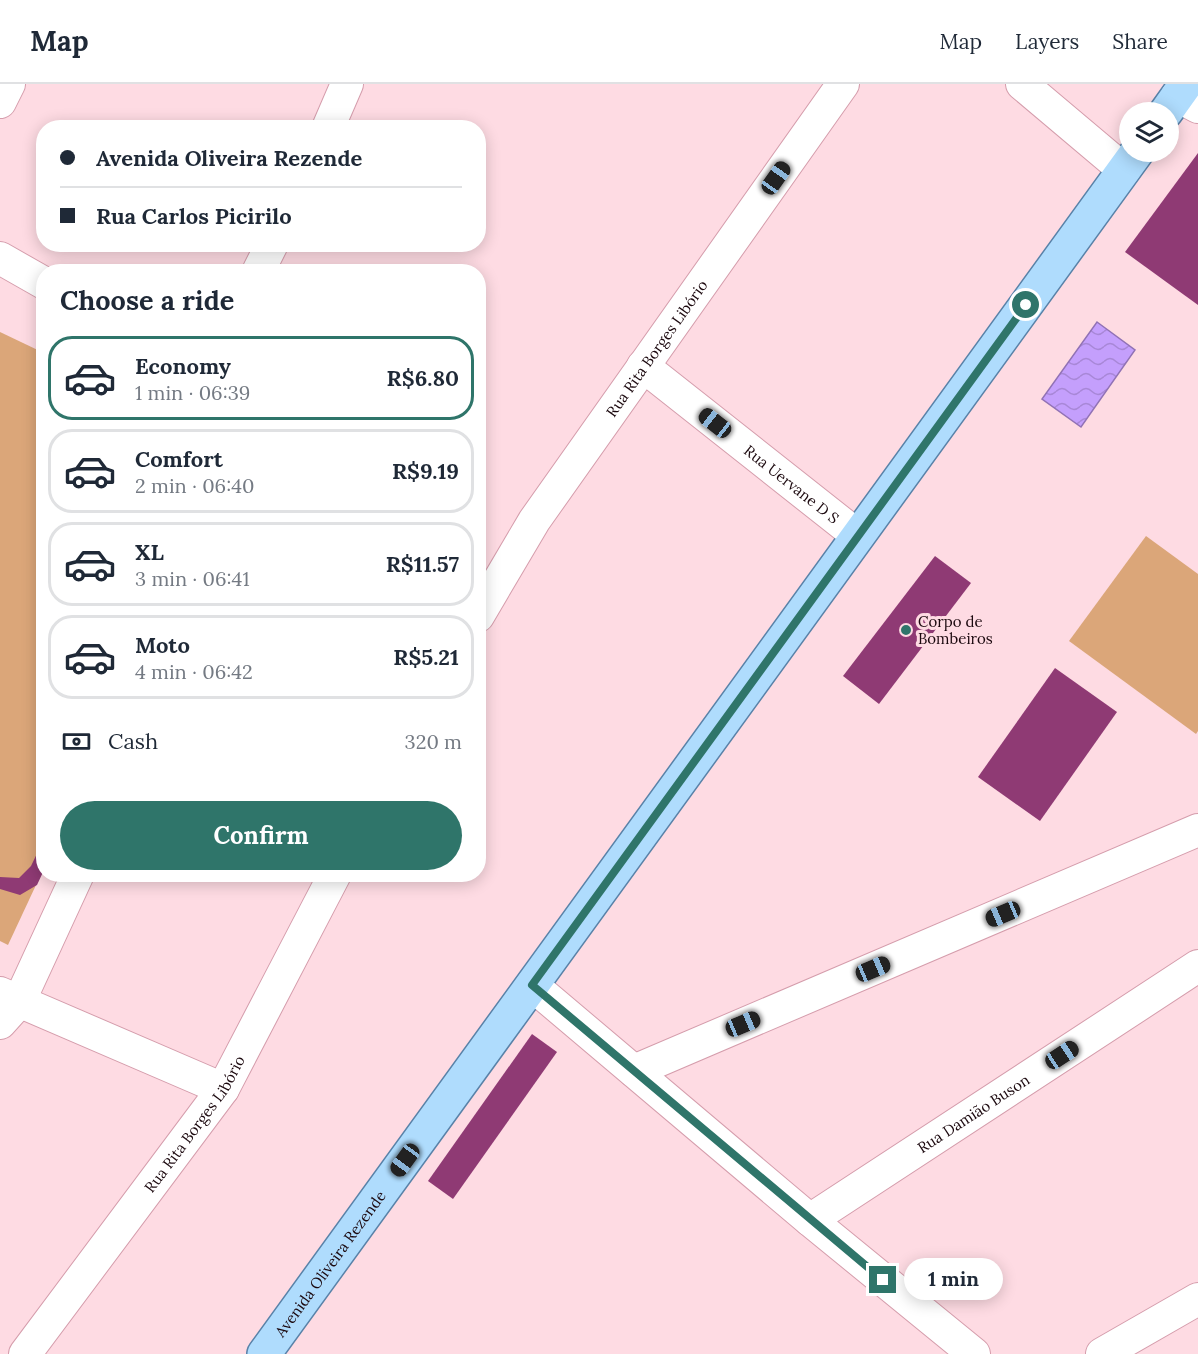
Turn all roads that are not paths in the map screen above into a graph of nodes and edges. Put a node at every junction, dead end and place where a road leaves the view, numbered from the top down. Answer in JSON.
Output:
{"nodes":[{"id":1,"x":9,"y":84,"type":"edge"},
{"id":2,"x":347,"y":84,"type":"edge"},
{"id":3,"x":843,"y":84,"type":"edge"},
{"id":4,"x":1022,"y":84,"type":"edge"},
{"id":5,"x":0,"y":102,"type":"edge"},
{"id":6,"x":331,"y":120,"type":"edge"},
{"id":7,"x":1119,"y":153,"type":"edge"},
{"id":8,"x":1130,"y":162,"type":"edge"},
{"id":9,"x":0,"y":258,"type":"edge"},
{"id":10,"x":36,"y":278,"type":"edge"},
{"id":11,"x":643,"y":366,"type":"junction"},
{"id":12,"x":858,"y":536,"type":"junction"},
{"id":13,"x":486,"y":602,"type":"edge"},
{"id":14,"x":1198,"y":830,"type":"edge"},
{"id":15,"x":74,"y":882,"type":"edge"},
{"id":16,"x":331,"y":882,"type":"edge"},
{"id":17,"x":1198,"y":966,"type":"edge"},
{"id":18,"x":532,"y":985,"type":"junction"},
{"id":19,"x":6,"y":1006,"type":"edge"},
{"id":20,"x":634,"y":1071,"type":"junction"},
{"id":21,"x":223,"y":1089,"type":"junction"},
{"id":22,"x":810,"y":1220,"type":"junction"},
{"id":23,"x":1198,"y":1299,"type":"edge"},
{"id":24,"x":25,"y":1354,"type":"edge"},
{"id":25,"x":264,"y":1354,"type":"edge"},
{"id":26,"x":974,"y":1354,"type":"edge"},
{"id":27,"x":1102,"y":1354,"type":"edge"}],
"edges":[{"from":1,"to":5,"type":"street"},
{"from":2,"to":6,"type":"street"},
{"from":3,"to":11,"type":"street","name":"Rua Rita Borges Libório"},
{"from":4,"to":7,"type":"street"},
{"from":8,"to":12,"type":"main road","name":"Avenida Oliveira Rezende"},
{"from":9,"to":10,"type":"street"},
{"from":11,"to":12,"type":"street","name":"Rua Uervane D S"},
{"from":11,"to":13,"type":"street","name":"Rua Rita Borges Libório"},
{"from":12,"to":18,"type":"main road","name":"Avenida Oliveira Rezende"},
{"from":14,"to":20,"type":"street"},
{"from":15,"to":19,"type":"street"},
{"from":16,"to":21,"type":"street","name":"Rua Rita Borges Libório"},
{"from":17,"to":22,"type":"street","name":"Rua Damião Buson"},
{"from":18,"to":20,"type":"street"},
{"from":18,"to":25,"type":"main road","name":"Avenida Oliveira Rezende"},
{"from":19,"to":21,"type":"street"},
{"from":20,"to":22,"type":"street"},
{"from":21,"to":24,"type":"street","name":"Rua Rita Borges Libório"},
{"from":22,"to":26,"type":"street"},
{"from":23,"to":27,"type":"street"}]}
